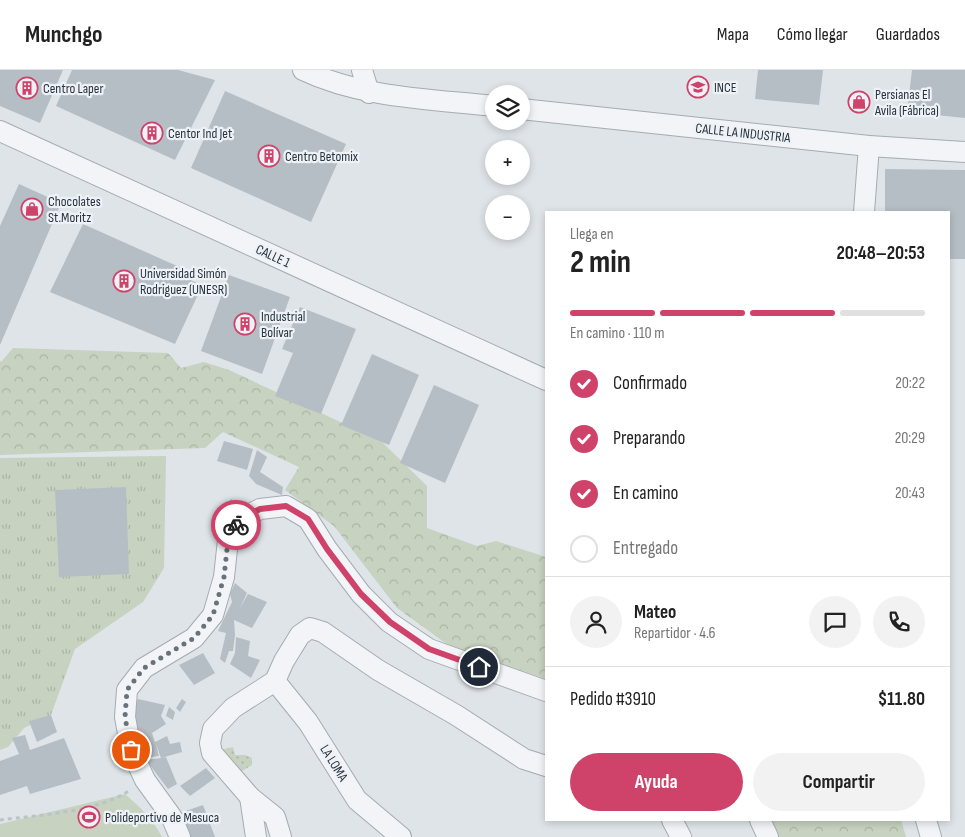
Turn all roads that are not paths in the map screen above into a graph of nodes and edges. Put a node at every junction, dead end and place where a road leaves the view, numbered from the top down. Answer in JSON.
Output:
{"nodes":[{"id":1,"x":302,"y":70,"type":"edge"},
{"id":2,"x":362,"y":70,"type":"edge"},
{"id":3,"x":369,"y":93,"type":"junction"},
{"id":4,"x":485,"y":105,"type":"edge"},
{"id":5,"x":530,"y":110,"type":"edge"},
{"id":6,"x":0,"y":131,"type":"edge"},
{"id":7,"x":870,"y":146,"type":"junction"},
{"id":8,"x":965,"y":152,"type":"edge"},
{"id":9,"x":864,"y":211,"type":"edge"},
{"id":10,"x":545,"y":380,"type":"edge"},
{"id":11,"x":276,"y":681,"type":"junction"},
{"id":12,"x":545,"y":691,"type":"edge"},
{"id":13,"x":545,"y":766,"type":"edge"},
{"id":14,"x":250,"y":797,"type":"junction"},
{"id":15,"x":673,"y":821,"type":"edge"},
{"id":16,"x":760,"y":821,"type":"edge"},
{"id":17,"x":926,"y":821,"type":"edge"},
{"id":18,"x":180,"y":837,"type":"edge"},
{"id":19,"x":256,"y":837,"type":"edge"},
{"id":20,"x":281,"y":837,"type":"edge"},
{"id":21,"x":401,"y":837,"type":"edge"},
{"id":22,"x":681,"y":837,"type":"edge"},
{"id":23,"x":768,"y":837,"type":"edge"},
{"id":24,"x":931,"y":837,"type":"edge"}],
"edges":[{"from":1,"to":3,"type":"street"},
{"from":2,"to":3,"type":"street"},
{"from":3,"to":4,"type":"street"},
{"from":5,"to":7,"type":"street","name":"CALLE LA INDUSTRIA"},
{"from":6,"to":10,"type":"street","name":"CALLE 1"},
{"from":7,"to":8,"type":"street","name":"CALLE LA INDUSTRIA"},
{"from":7,"to":9,"type":"street"},
{"from":11,"to":13,"type":"street"},
{"from":11,"to":14,"type":"street"},
{"from":11,"to":21,"type":"street","name":"LA LOMA"},
{"from":12,"to":18,"type":"street"},
{"from":14,"to":19,"type":"street"},
{"from":14,"to":20,"type":"street"},
{"from":15,"to":22,"type":"street"},
{"from":16,"to":23,"type":"street"},
{"from":17,"to":24,"type":"street"}]}
